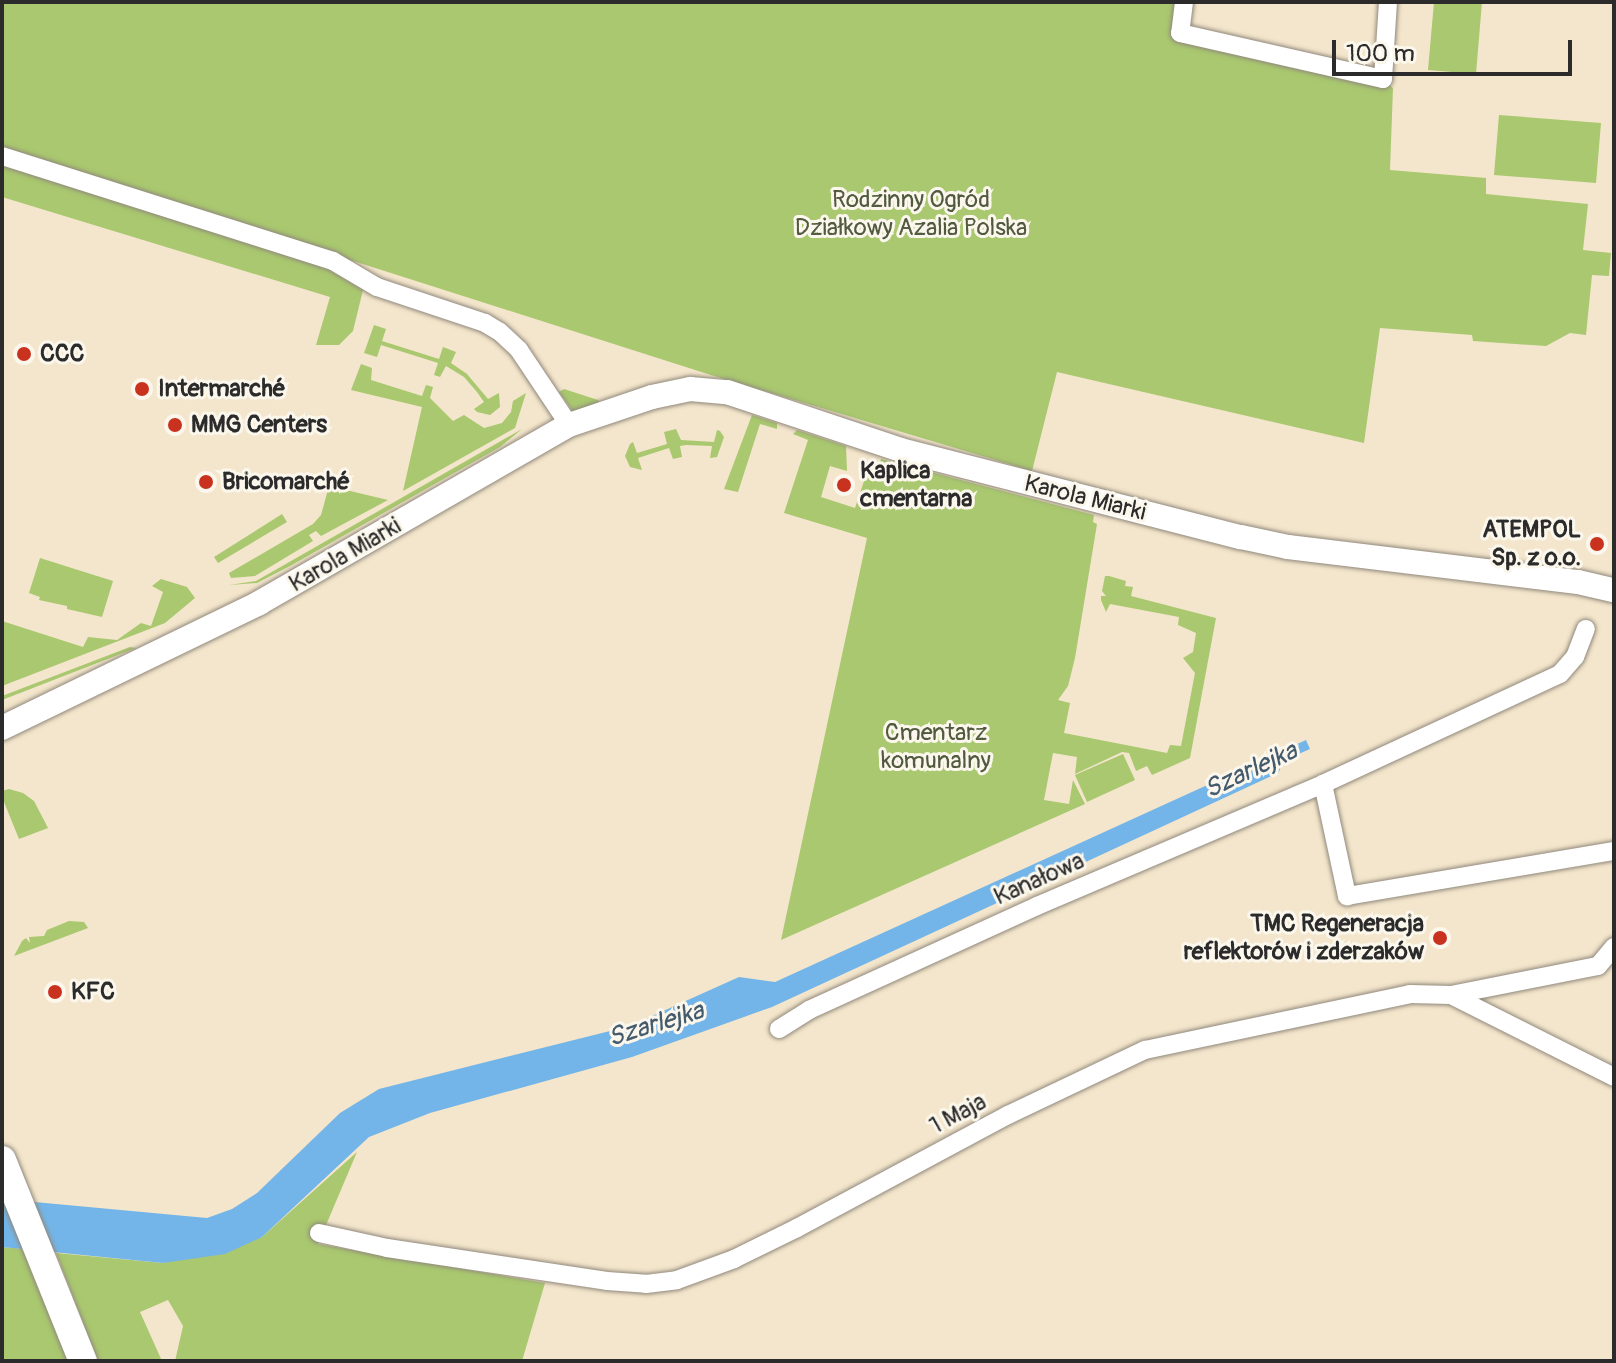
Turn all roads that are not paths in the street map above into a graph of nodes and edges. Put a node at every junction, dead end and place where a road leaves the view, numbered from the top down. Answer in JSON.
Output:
{"nodes":[{"id":1,"x":1184,"y":2,"type":"edge"},
{"id":2,"x":1388,"y":2,"type":"edge"},
{"id":3,"x":2,"y":156,"type":"edge"},
{"id":4,"x":569,"y":425,"type":"junction"},
{"id":5,"x":1614,"y":590,"type":"edge"},
{"id":6,"x":1586,"y":629,"type":"dead end"},
{"id":7,"x":114,"y":673,"type":"junction"},
{"id":8,"x":2,"y":712,"type":"edge"},
{"id":9,"x":2,"y":728,"type":"edge"},
{"id":10,"x":1323,"y":784,"type":"junction"},
{"id":11,"x":1614,"y":851,"type":"edge"},
{"id":12,"x":1614,"y":947,"type":"edge"},
{"id":13,"x":1451,"y":995,"type":"junction"},
{"id":14,"x":779,"y":1029,"type":"dead end"},
{"id":15,"x":1614,"y":1077,"type":"edge"},
{"id":16,"x":3,"y":1162,"type":"edge"},
{"id":17,"x":319,"y":1233,"type":"dead end"},
{"id":18,"x":83,"y":1361,"type":"edge"}],
"edges":[{"from":1,"to":2,"type":"street"},
{"from":3,"to":4,"type":"street"},
{"from":4,"to":5,"type":"street","name":"Karola Miarki"},
{"from":4,"to":7,"type":"street","name":"Karola Miarki"},
{"from":6,"to":10,"type":"street","name":"Kanałowa"},
{"from":7,"to":8,"type":"street","name":"Karola Miarki"},
{"from":7,"to":9,"type":"street","name":"Karola Miarki"},
{"from":10,"to":11,"type":"street"},
{"from":10,"to":14,"type":"street","name":"Kanałowa"},
{"from":12,"to":13,"type":"street"},
{"from":13,"to":15,"type":"street","name":"1 Maja"},
{"from":13,"to":17,"type":"street","name":"1 Maja"},
{"from":16,"to":18,"type":"main road"}]}
